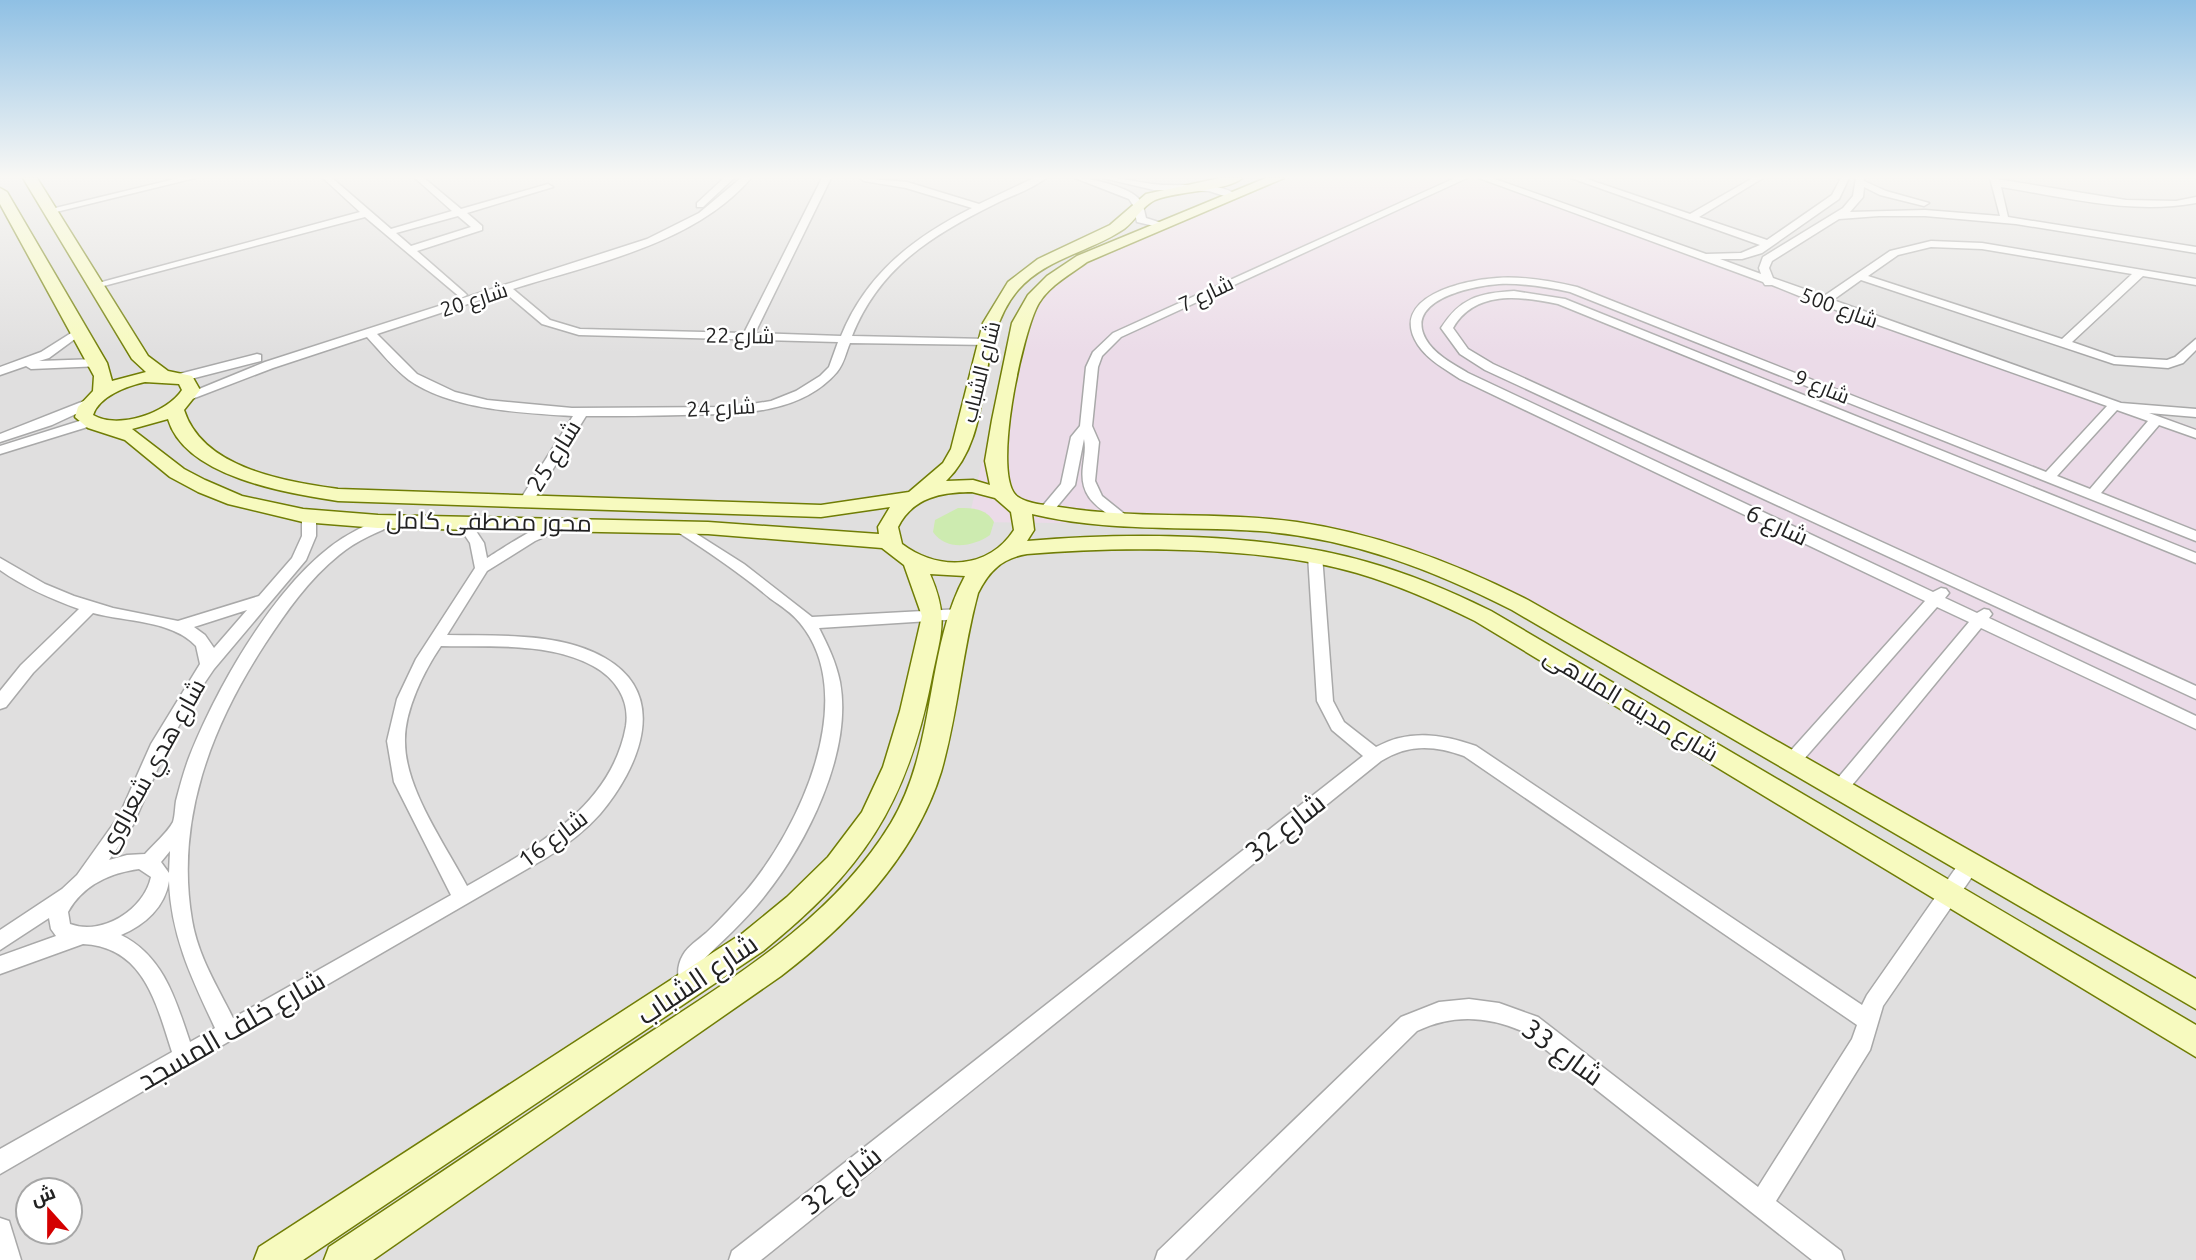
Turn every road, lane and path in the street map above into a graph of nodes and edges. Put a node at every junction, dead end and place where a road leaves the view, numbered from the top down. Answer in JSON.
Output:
{"nodes":[{"id":1,"x":45,"y":237,"type":"edge"},
{"id":2,"x":56,"y":237,"type":"edge"},
{"id":3,"x":278,"y":237,"type":"edge"},
{"id":4,"x":395,"y":237,"type":"edge"},
{"id":5,"x":452,"y":237,"type":"edge"},
{"id":6,"x":637,"y":237,"type":"edge"},
{"id":7,"x":660,"y":237,"type":"edge"},
{"id":8,"x":798,"y":237,"type":"edge"},
{"id":9,"x":930,"y":237,"type":"edge"},
{"id":10,"x":1096,"y":237,"type":"edge"},
{"id":11,"x":1133,"y":237,"type":"edge"},
{"id":12,"x":1333,"y":237,"type":"edge"},
{"id":13,"x":1643,"y":237,"type":"edge"},
{"id":14,"x":1747,"y":237,"type":"edge"},
{"id":15,"x":1778,"y":237,"type":"edge"},
{"id":16,"x":1802,"y":237,"type":"edge"},
{"id":17,"x":2137,"y":237,"type":"edge"},
{"id":18,"x":1768,"y":244,"type":"junction"},
{"id":19,"x":2195,"y":245,"type":"edge"},
{"id":20,"x":410,"y":250,"type":"junction"},
{"id":21,"x":1753,"y":254,"type":"junction"},
{"id":22,"x":1695,"y":256,"type":"junction"},
{"id":23,"x":59,"y":258,"type":"junction"},
{"id":24,"x":1767,"y":259,"type":"junction"},
{"id":25,"x":572,"y":263,"type":"junction"},
{"id":26,"x":2141,"y":272,"type":"junction"},
{"id":27,"x":1859,"y":276,"type":"junction"},
{"id":28,"x":2196,"y":282,"type":"edge"},
{"id":29,"x":1769,"y":283,"type":"junction"},
{"id":30,"x":96,"y":285,"type":"junction"},
{"id":31,"x":506,"y":289,"type":"junction"},
{"id":32,"x":1440,"y":294,"type":"junction"},
{"id":33,"x":461,"y":295,"type":"junction"},
{"id":34,"x":1823,"y":302,"type":"junction"},
{"id":35,"x":1465,"y":305,"type":"junction"},
{"id":36,"x":79,"y":331,"type":"junction"},
{"id":37,"x":370,"y":333,"type":"junction"},
{"id":38,"x":748,"y":336,"type":"junction"},
{"id":39,"x":847,"y":338,"type":"junction"},
{"id":40,"x":987,"y":343,"type":"junction"},
{"id":41,"x":2196,"y":343,"type":"edge"},
{"id":42,"x":2063,"y":344,"type":"junction"},
{"id":43,"x":1467,"y":356,"type":"junction"},
{"id":44,"x":99,"y":363,"type":"junction"},
{"id":45,"x":1441,"y":364,"type":"junction"},
{"id":46,"x":19,"y":366,"type":"junction"},
{"id":47,"x":0,"y":371,"type":"edge"},
{"id":48,"x":1784,"y":372,"type":"junction"},
{"id":49,"x":171,"y":377,"type":"junction"},
{"id":50,"x":1770,"y":385,"type":"junction"},
{"id":51,"x":181,"y":402,"type":"junction"},
{"id":52,"x":93,"y":406,"type":"junction"},
{"id":53,"x":2114,"y":406,"type":"junction"},
{"id":54,"x":583,"y":410,"type":"junction"},
{"id":55,"x":2196,"y":413,"type":"edge"},
{"id":56,"x":2155,"y":420,"type":"junction"},
{"id":57,"x":1913,"y":423,"type":"junction"},
{"id":58,"x":112,"y":426,"type":"junction"},
{"id":59,"x":1086,"y":426,"type":"junction"},
{"id":60,"x":2196,"y":434,"type":"edge"},
{"id":61,"x":998,"y":437,"type":"junction"},
{"id":62,"x":1899,"y":437,"type":"junction"},
{"id":63,"x":0,"y":438,"type":"edge"},
{"id":64,"x":961,"y":449,"type":"junction"},
{"id":65,"x":0,"y":450,"type":"edge"},
{"id":66,"x":2049,"y":477,"type":"junction"},
{"id":67,"x":917,"y":495,"type":"junction"},
{"id":68,"x":2092,"y":495,"type":"junction"},
{"id":69,"x":363,"y":498,"type":"junction"},
{"id":70,"x":1009,"y":499,"type":"junction"},
{"id":71,"x":525,"y":503,"type":"junction"},
{"id":72,"x":1800,"y":510,"type":"junction"},
{"id":73,"x":821,"y":511,"type":"junction"},
{"id":74,"x":1045,"y":512,"type":"junction"},
{"id":75,"x":309,"y":515,"type":"junction"},
{"id":76,"x":346,"y":518,"type":"junction"},
{"id":77,"x":395,"y":520,"type":"junction"},
{"id":78,"x":1125,"y":520,"type":"junction"},
{"id":79,"x":463,"y":522,"type":"junction"},
{"id":80,"x":564,"y":523,"type":"junction"},
{"id":81,"x":1781,"y":527,"type":"junction"},
{"id":82,"x":681,"y":528,"type":"junction"},
{"id":83,"x":1203,"y":534,"type":"junction"},
{"id":84,"x":841,"y":536,"type":"junction"},
{"id":85,"x":2196,"y":536,"type":"edge"},
{"id":86,"x":890,"y":542,"type":"junction"},
{"id":87,"x":1010,"y":550,"type":"junction"},
{"id":88,"x":1315,"y":555,"type":"junction"},
{"id":89,"x":2196,"y":558,"type":"edge"},
{"id":90,"x":299,"y":560,"type":"junction"},
{"id":91,"x":322,"y":561,"type":"junction"},
{"id":92,"x":0,"y":563,"type":"edge"},
{"id":93,"x":914,"y":563,"type":"junction"},
{"id":94,"x":982,"y":565,"type":"junction"},
{"id":95,"x":482,"y":568,"type":"junction"},
{"id":96,"x":1952,"y":581,"type":"junction"},
{"id":97,"x":265,"y":598,"type":"junction"},
{"id":98,"x":1935,"y":600,"type":"junction"},
{"id":99,"x":1995,"y":601,"type":"junction"},
{"id":100,"x":90,"y":607,"type":"junction"},
{"id":101,"x":947,"y":615,"type":"junction"},
{"id":102,"x":1979,"y":621,"type":"junction"},
{"id":103,"x":809,"y":623,"type":"junction"},
{"id":104,"x":178,"y":626,"type":"junction"},
{"id":105,"x":435,"y":640,"type":"junction"},
{"id":106,"x":208,"y":665,"type":"junction"},
{"id":107,"x":2196,"y":694,"type":"edge"},
{"id":108,"x":0,"y":703,"type":"edge"},
{"id":109,"x":2196,"y":723,"type":"edge"},
{"id":110,"x":1375,"y":756,"type":"junction"},
{"id":111,"x":1790,"y":762,"type":"junction"},
{"id":112,"x":1768,"y":787,"type":"junction"},
{"id":113,"x":1838,"y":790,"type":"junction"},
{"id":114,"x":1816,"y":816,"type":"junction"},
{"id":115,"x":182,"y":824,"type":"junction"},
{"id":116,"x":149,"y":863,"type":"junction"},
{"id":117,"x":1969,"y":865,"type":"junction"},
{"id":118,"x":161,"y":884,"type":"junction"},
{"id":119,"x":78,"y":886,"type":"junction"},
{"id":120,"x":180,"y":892,"type":"junction"},
{"id":121,"x":1950,"y":894,"type":"junction"},
{"id":122,"x":463,"y":898,"type":"junction"},
{"id":123,"x":88,"y":935,"type":"junction"},
{"id":124,"x":0,"y":941,"type":"edge"},
{"id":125,"x":0,"y":965,"type":"edge"},
{"id":126,"x":691,"y":984,"type":"junction"},
{"id":127,"x":2196,"y":995,"type":"edge"},
{"id":128,"x":1868,"y":1021,"type":"junction"},
{"id":129,"x":228,"y":1031,"type":"junction"},
{"id":130,"x":2196,"y":1042,"type":"edge"},
{"id":131,"x":184,"y":1056,"type":"junction"},
{"id":132,"x":467,"y":1132,"type":"junction"},
{"id":133,"x":0,"y":1162,"type":"edge"},
{"id":134,"x":484,"y":1165,"type":"junction"},
{"id":135,"x":1761,"y":1204,"type":"junction"},
{"id":136,"x":0,"y":1230,"type":"edge"},
{"id":137,"x":351,"y":1257,"type":"edge"},
{"id":138,"x":9,"y":1260,"type":"edge"},
{"id":139,"x":272,"y":1260,"type":"edge"},
{"id":140,"x":741,"y":1260,"type":"edge"},
{"id":141,"x":1167,"y":1260,"type":"edge"},
{"id":142,"x":1832,"y":1260,"type":"edge"}],
"edges":[{"from":1,"to":23,"type":"street"},
{"from":2,"to":23,"type":"street"},
{"from":3,"to":30,"type":"street"},
{"from":4,"to":20,"type":"street"},
{"from":5,"to":20,"type":"street"},
{"from":6,"to":25,"type":"street","name":"شارع 20"},
{"from":7,"to":25,"type":"street","name":"شارع 20"},
{"from":8,"to":38,"type":"street"},
{"from":9,"to":39,"type":"street","name":"شارع 24"},
{"from":10,"to":40,"type":"street","name":"شارع الشباب"},
{"from":11,"to":61,"type":"street","name":"شارع الشباب"},
{"from":12,"to":59,"type":"street","name":"شارع 7"},
{"from":13,"to":22,"type":"street","name":"شارع 500"},
{"from":14,"to":18,"type":"street"},
{"from":15,"to":18,"type":"street"},
{"from":16,"to":24,"type":"street"},
{"from":17,"to":19,"type":"street"},
{"from":18,"to":21,"type":"street"},
{"from":20,"to":33,"type":"street"},
{"from":21,"to":22,"type":"street"},
{"from":21,"to":24,"type":"street"},
{"from":22,"to":29,"type":"street","name":"شارع 500"},
{"from":23,"to":30,"type":"street"},
{"from":23,"to":36,"type":"street"},
{"from":24,"to":29,"type":"street"},
{"from":25,"to":31,"type":"street","name":"شارع 20"},
{"from":25,"to":33,"type":"street","name":"شارع 20"},
{"from":26,"to":27,"type":"street"},
{"from":26,"to":28,"type":"street"},
{"from":26,"to":42,"type":"street"},
{"from":27,"to":34,"type":"street"},
{"from":27,"to":42,"type":"street"},
{"from":29,"to":34,"type":"street","name":"شارع 500"},
{"from":30,"to":49,"type":"street"},
{"from":31,"to":37,"type":"street","name":"شارع 20"},
{"from":31,"to":38,"type":"street","name":"شارع 22"},
{"from":32,"to":35,"type":"street"},
{"from":32,"to":45,"type":"street","name":"شارع 6"},
{"from":32,"to":48,"type":"street","name":"شارع 9"},
{"from":33,"to":49,"type":"street","name":"شارع 20"},
{"from":34,"to":53,"type":"street","name":"شارع 500"},
{"from":35,"to":43,"type":"street","name":"شارع 6"},
{"from":35,"to":50,"type":"street","name":"شارع 9"},
{"from":36,"to":44,"type":"street"},
{"from":36,"to":46,"type":"street"},
{"from":37,"to":51,"type":"street","name":"شارع 20"},
{"from":37,"to":54,"type":"street","name":"شارع 24"},
{"from":38,"to":39,"type":"street","name":"شارع 22"},
{"from":39,"to":40,"type":"street","name":"شارع 22"},
{"from":39,"to":54,"type":"street","name":"شارع 24"},
{"from":40,"to":64,"type":"street","name":"شارع الشباب"},
{"from":41,"to":42,"type":"street"},
{"from":43,"to":45,"type":"street"},
{"from":43,"to":72,"type":"street","name":"شارع 6"},
{"from":44,"to":46,"type":"street"},
{"from":44,"to":52,"type":"street"},
{"from":45,"to":81,"type":"street","name":"شارع 6"},
{"from":46,"to":47,"type":"street"},
{"from":48,"to":50,"type":"street"},
{"from":48,"to":57,"type":"street","name":"شارع 9"},
{"from":49,"to":51,"type":"street","name":"محور مصطفى كامل"},
{"from":49,"to":52,"type":"street"},
{"from":50,"to":62,"type":"street","name":"شارع 9"},
{"from":51,"to":58,"type":"street"},
{"from":51,"to":69,"type":"street","name":"محور مصطفى كامل"},
{"from":52,"to":58,"type":"street"},
{"from":52,"to":63,"type":"street"},
{"from":52,"to":65,"type":"street"},
{"from":53,"to":55,"type":"street"},
{"from":53,"to":56,"type":"street","name":"شارع 500"},
{"from":53,"to":66,"type":"street"},
{"from":54,"to":71,"type":"street","name":"شارع 25"},
{"from":56,"to":60,"type":"street","name":"شارع 500"},
{"from":56,"to":68,"type":"street"},
{"from":57,"to":62,"type":"street"},
{"from":57,"to":66,"type":"street","name":"شارع 9"},
{"from":58,"to":75,"type":"street","name":"محور مصطفى كامل"},
{"from":59,"to":74,"type":"street","name":"شارع 7"},
{"from":59,"to":78,"type":"street","name":"شارع 7"},
{"from":61,"to":64,"type":"street"},
{"from":61,"to":70,"type":"street","name":"شارع الشباب"},
{"from":62,"to":89,"type":"street","name":"شارع 9"},
{"from":64,"to":67,"type":"street","name":"شارع الشباب"},
{"from":66,"to":68,"type":"street","name":"شارع 9"},
{"from":67,"to":70,"type":"street"},
{"from":67,"to":73,"type":"street","name":"محور مصطفى كامل"},
{"from":67,"to":86,"type":"street"},
{"from":68,"to":85,"type":"street","name":"شارع 9"},
{"from":69,"to":71,"type":"street","name":"محور مصطفى كامل"},
{"from":69,"to":76,"type":"street"},
{"from":70,"to":74,"type":"street","name":"شارع مدينه الملاهى"},
{"from":70,"to":87,"type":"street"},
{"from":71,"to":73,"type":"street","name":"محور مصطفى كامل"},
{"from":72,"to":81,"type":"street"},
{"from":72,"to":96,"type":"street","name":"شارع 6"},
{"from":73,"to":84,"type":"street"},
{"from":74,"to":78,"type":"street","name":"شارع مدينه الملاهى"},
{"from":75,"to":76,"type":"street","name":"محور مصطفى كامل"},
{"from":75,"to":90,"type":"street","name":"شارع هدي شعراوى"},
{"from":76,"to":77,"type":"street","name":"محور مصطفى كامل"},
{"from":77,"to":79,"type":"street","name":"محور مصطفى كامل"},
{"from":77,"to":91,"type":"street","name":"شارع هدي شعراوى"},
{"from":78,"to":83,"type":"street","name":"شارع مدينه الملاهى"},
{"from":79,"to":80,"type":"street","name":"محور مصطفى كامل"},
{"from":79,"to":95,"type":"street"},
{"from":80,"to":82,"type":"street","name":"محور مصطفى كامل"},
{"from":80,"to":95,"type":"street"},
{"from":81,"to":98,"type":"street","name":"شارع 6"},
{"from":82,"to":84,"type":"street","name":"محور مصطفى كامل"},
{"from":82,"to":103,"type":"street"},
{"from":83,"to":87,"type":"street","name":"شارع مدينه الملاهى"},
{"from":83,"to":88,"type":"street","name":"شارع مدينه الملاهى"},
{"from":83,"to":111,"type":"street","name":"شارع مدينه الملاهى"},
{"from":84,"to":86,"type":"street","name":"محور مصطفى كامل"},
{"from":86,"to":93,"type":"street"},
{"from":87,"to":94,"type":"street"},
{"from":88,"to":110,"type":"street"},
{"from":88,"to":112,"type":"street","name":"شارع مدينه الملاهى"},
{"from":90,"to":91,"type":"street"},
{"from":90,"to":97,"type":"street","name":"شارع هدي شعراوى"},
{"from":91,"to":115,"type":"street","name":"شارع هدي شعراوى"},
{"from":92,"to":100,"type":"street"},
{"from":93,"to":94,"type":"street"},
{"from":93,"to":101,"type":"street","name":"شارع الشباب"},
{"from":94,"to":101,"type":"street","name":"شارع الشباب"},
{"from":95,"to":105,"type":"street"},
{"from":96,"to":98,"type":"street"},
{"from":96,"to":99,"type":"street","name":"شارع 6"},
{"from":97,"to":104,"type":"street"},
{"from":97,"to":106,"type":"street","name":"شارع هدي شعراوى"},
{"from":98,"to":102,"type":"street","name":"شارع 6"},
{"from":98,"to":111,"type":"street"},
{"from":99,"to":102,"type":"street"},
{"from":99,"to":107,"type":"street","name":"شارع 6"},
{"from":100,"to":104,"type":"street"},
{"from":100,"to":108,"type":"street"},
{"from":101,"to":103,"type":"street"},
{"from":101,"to":126,"type":"street","name":"شارع الشباب"},
{"from":101,"to":134,"type":"street","name":"شارع الشباب"},
{"from":102,"to":109,"type":"street","name":"شارع 6"},
{"from":102,"to":113,"type":"street"},
{"from":103,"to":126,"type":"street"},
{"from":104,"to":106,"type":"street"},
{"from":105,"to":122,"type":"street"},
{"from":105,"to":122,"type":"street","name":"شارع 16"},
{"from":106,"to":119,"type":"street","name":"شارع هدي شعراوى"},
{"from":110,"to":128,"type":"street","name":"شارع 32"},
{"from":110,"to":140,"type":"street","name":"شارع 32"},
{"from":111,"to":112,"type":"street"},
{"from":111,"to":113,"type":"street","name":"شارع مدينه الملاهى"},
{"from":112,"to":114,"type":"street","name":"شارع مدينه الملاهى"},
{"from":113,"to":114,"type":"street"},
{"from":113,"to":117,"type":"street","name":"شارع مدينه الملاهى"},
{"from":114,"to":121,"type":"street","name":"شارع مدينه الملاهى"},
{"from":115,"to":116,"type":"street"},
{"from":115,"to":120,"type":"street","name":"شارع هدي شعراوى"},
{"from":116,"to":118,"type":"street"},
{"from":116,"to":119,"type":"street"},
{"from":117,"to":121,"type":"street"},
{"from":117,"to":127,"type":"street","name":"شارع مدينه الملاهى"},
{"from":118,"to":120,"type":"street"},
{"from":118,"to":123,"type":"street"},
{"from":119,"to":123,"type":"street"},
{"from":119,"to":124,"type":"street","name":"شارع هدي شعراوى"},
{"from":120,"to":129,"type":"street","name":"شارع هدي شعراوى"},
{"from":121,"to":128,"type":"street"},
{"from":121,"to":130,"type":"street","name":"شارع مدينه الملاهى"},
{"from":122,"to":129,"type":"street","name":"شارع خلف المسجد"},
{"from":123,"to":125,"type":"street"},
{"from":123,"to":131,"type":"street"},
{"from":126,"to":132,"type":"street","name":"شارع الشباب"},
{"from":128,"to":135,"type":"street"},
{"from":129,"to":131,"type":"street","name":"شارع خلف المسجد"},
{"from":131,"to":133,"type":"street","name":"شارع خلف المسجد"},
{"from":132,"to":134,"type":"street"},
{"from":132,"to":139,"type":"street","name":"شارع الشباب"},
{"from":134,"to":137,"type":"street","name":"شارع الشباب"},
{"from":135,"to":141,"type":"street","name":"شارع 33"},
{"from":135,"to":142,"type":"street","name":"شارع 33"},
{"from":136,"to":138,"type":"street"}]}
